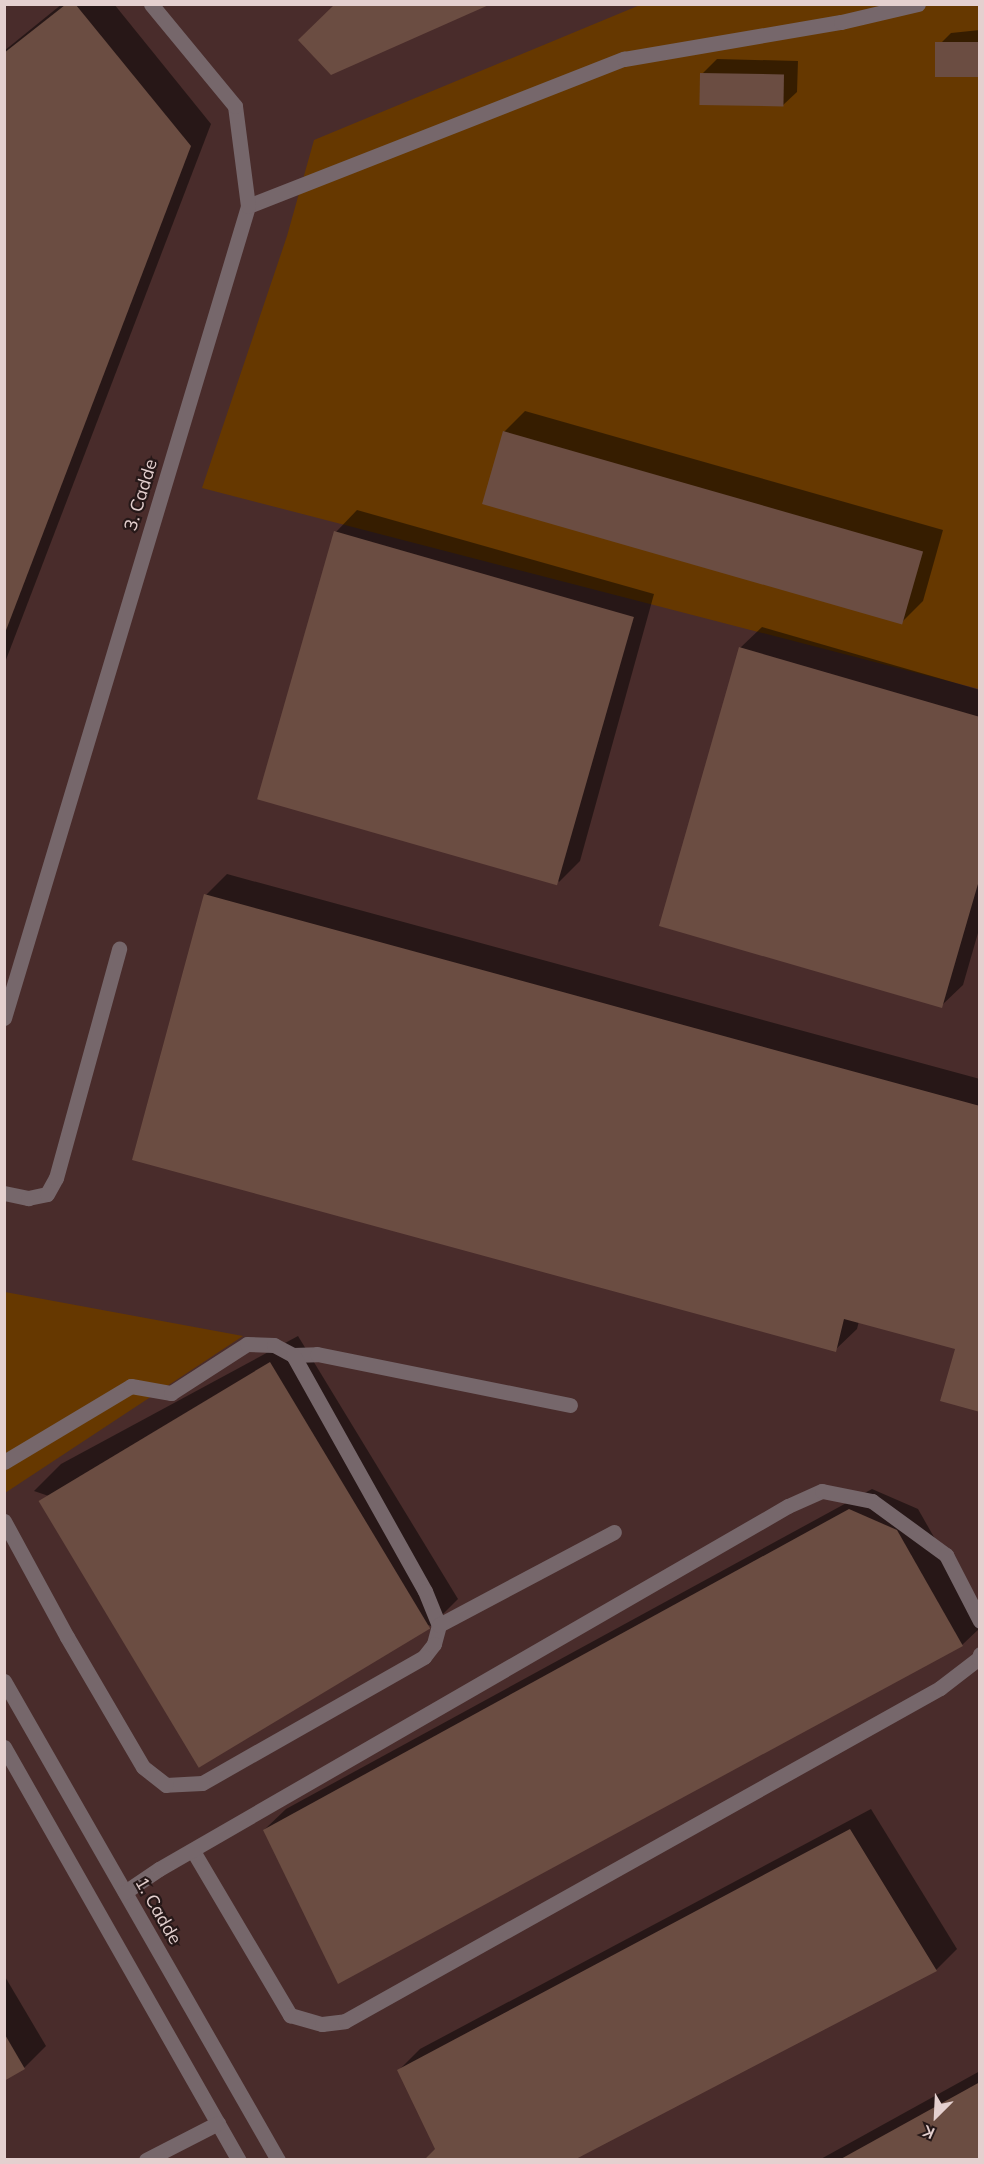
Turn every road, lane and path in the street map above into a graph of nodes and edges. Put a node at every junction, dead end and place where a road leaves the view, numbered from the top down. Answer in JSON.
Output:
{"nodes":[{"id":1,"x":151,"y":4,"type":"edge"},
{"id":2,"x":918,"y":4,"type":"edge"},
{"id":3,"x":248,"y":206,"type":"junction"},
{"id":4,"x":119,"y":949,"type":"dead end"},
{"id":5,"x":4,"y":1018,"type":"edge"},
{"id":6,"x":4,"y":1193,"type":"edge"},
{"id":7,"x":293,"y":1356,"type":"junction"},
{"id":8,"x":570,"y":1405,"type":"dead end"},
{"id":9,"x":4,"y":1462,"type":"edge"},
{"id":10,"x":4,"y":1521,"type":"edge"},
{"id":11,"x":614,"y":1532,"type":"dead end"},
{"id":12,"x":980,"y":1621,"type":"edge"},
{"id":13,"x":439,"y":1625,"type":"junction"},
{"id":14,"x":980,"y":1654,"type":"edge"},
{"id":15,"x":4,"y":1681,"type":"edge"},
{"id":16,"x":4,"y":1747,"type":"edge"},
{"id":17,"x":193,"y":1851,"type":"junction"},
{"id":18,"x":125,"y":1892,"type":"junction"},
{"id":19,"x":219,"y":2123,"type":"junction"},
{"id":20,"x":152,"y":2159,"type":"edge"},
{"id":21,"x":239,"y":2160,"type":"edge"},
{"id":22,"x":278,"y":2160,"type":"edge"}],
"edges":[{"from":1,"to":3,"type":"street","name":"3. Cadde"},
{"from":2,"to":3,"type":"street"},
{"from":3,"to":5,"type":"street","name":"3. Cadde"},
{"from":4,"to":6,"type":"street"},
{"from":7,"to":8,"type":"street"},
{"from":7,"to":9,"type":"street"},
{"from":7,"to":13,"type":"street"},
{"from":10,"to":13,"type":"street"},
{"from":11,"to":13,"type":"street"},
{"from":12,"to":17,"type":"street"},
{"from":14,"to":17,"type":"street"},
{"from":15,"to":18,"type":"street","name":"1. Cadde"},
{"from":16,"to":19,"type":"street"},
{"from":17,"to":18,"type":"street"},
{"from":18,"to":22,"type":"street","name":"1. Cadde"},
{"from":19,"to":20,"type":"street"},
{"from":19,"to":21,"type":"street"}]}
